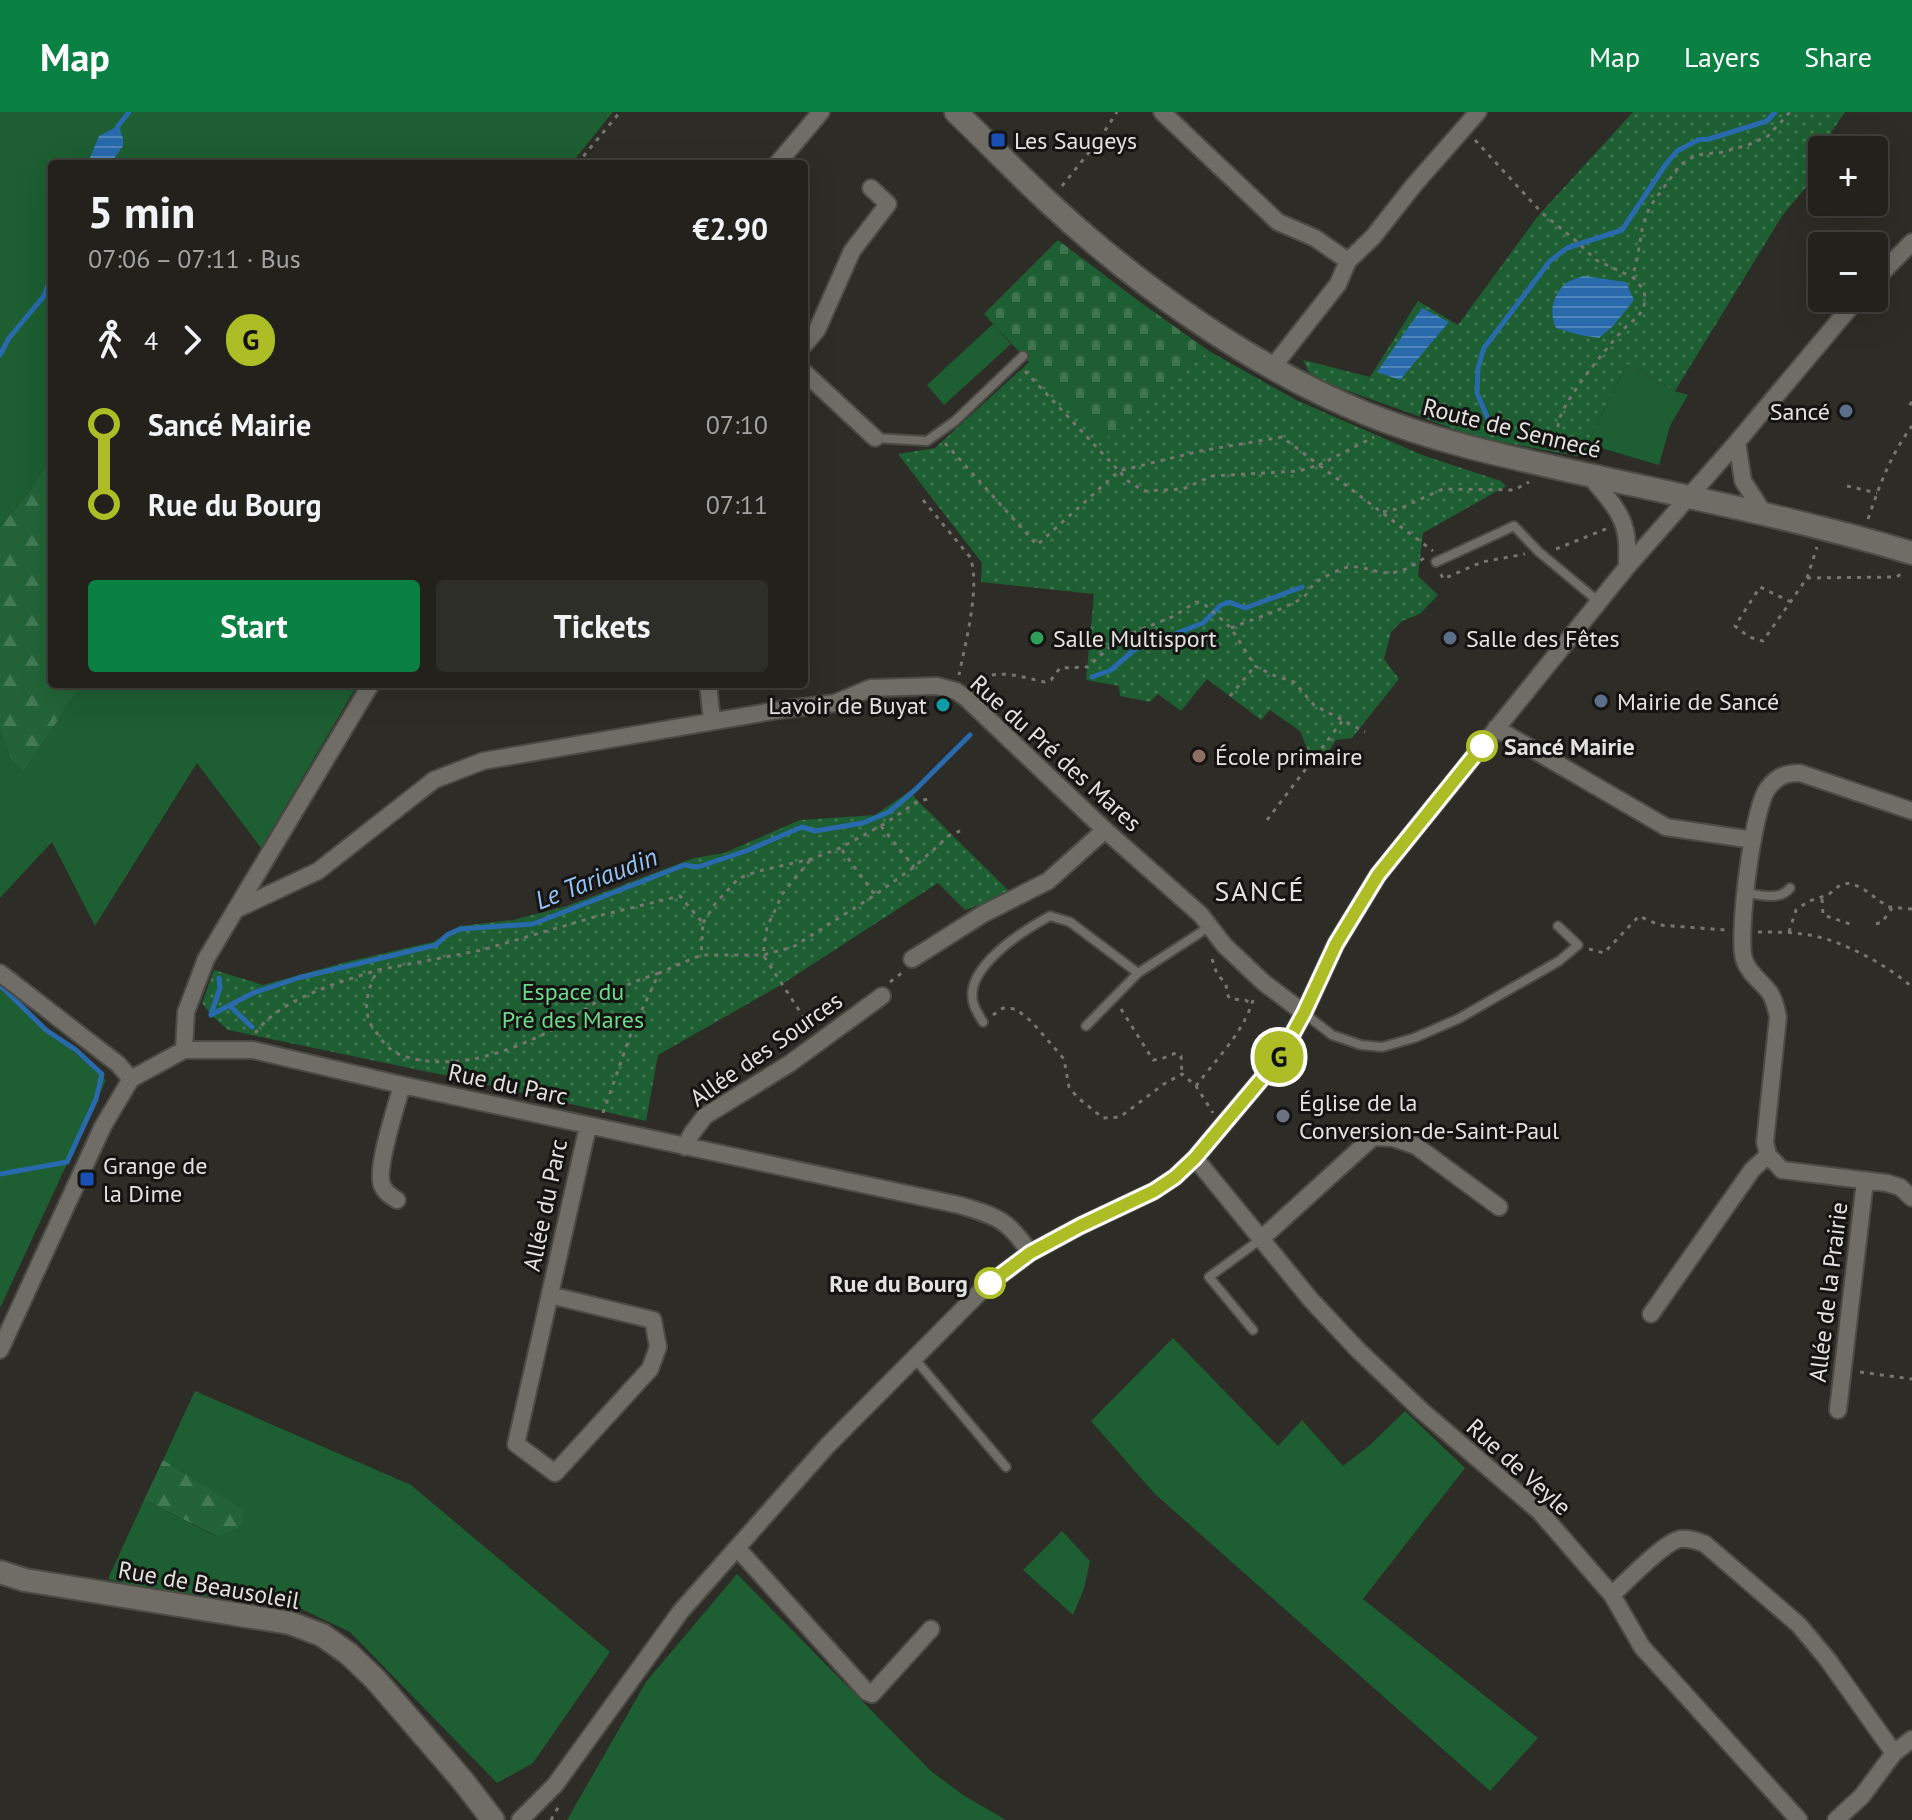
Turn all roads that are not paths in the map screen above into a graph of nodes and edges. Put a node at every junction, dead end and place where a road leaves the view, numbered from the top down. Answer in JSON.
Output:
{"nodes":[{"id":1,"x":821,"y":112,"type":"edge"},
{"id":2,"x":956,"y":112,"type":"edge"},
{"id":3,"x":1478,"y":112,"type":"edge"},
{"id":4,"x":1173,"y":115,"type":"edge"},
{"id":5,"x":780,"y":160,"type":"edge"},
{"id":6,"x":871,"y":188,"type":"dead end"},
{"id":7,"x":1912,"y":242,"type":"edge"},
{"id":8,"x":1348,"y":261,"type":"junction"},
{"id":9,"x":1888,"y":267,"type":"edge"},
{"id":10,"x":1846,"y":312,"type":"edge"},
{"id":11,"x":808,"y":340,"type":"edge"},
{"id":12,"x":1020,"y":359,"type":"road end"},
{"id":13,"x":1272,"y":368,"type":"junction"},
{"id":14,"x":808,"y":376,"type":"edge"},
{"id":15,"x":875,"y":438,"type":"joint"},
{"id":16,"x":1737,"y":442,"type":"junction"},
{"id":17,"x":1589,"y":475,"type":"junction"},
{"id":18,"x":1687,"y":497,"type":"junction"},
{"id":19,"x":1765,"y":515,"type":"junction"},
{"id":20,"x":1912,"y":553,"type":"edge"},
{"id":21,"x":1436,"y":562,"type":"road end"},
{"id":22,"x":1627,"y":567,"type":"junction"},
{"id":23,"x":1599,"y":602,"type":"junction"},
{"id":24,"x":369,"y":688,"type":"edge"},
{"id":25,"x":708,"y":688,"type":"edge"},
{"id":26,"x":712,"y":721,"type":"junction"},
{"id":27,"x":1496,"y":728,"type":"junction"},
{"id":28,"x":1912,"y":811,"type":"edge"},
{"id":29,"x":1105,"y":830,"type":"junction"},
{"id":30,"x":1753,"y":840,"type":"junction"},
{"id":31,"x":1790,"y":888,"type":"dead end"},
{"id":32,"x":1746,"y":893,"type":"junction"},
{"id":33,"x":235,"y":910,"type":"junction"},
{"id":34,"x":1558,"y":926,"type":"dead end"},
{"id":35,"x":1204,"y":930,"type":"junction"},
{"id":36,"x":912,"y":959,"type":"road end"},
{"id":37,"x":0,"y":973,"type":"edge"},
{"id":38,"x":1138,"y":973,"type":"junction"},
{"id":39,"x":882,"y":996,"type":"road end"},
{"id":40,"x":1304,"y":1013,"type":"junction"},
{"id":41,"x":983,"y":1022,"type":"road end"},
{"id":42,"x":1086,"y":1026,"type":"dead end"},
{"id":43,"x":184,"y":1050,"type":"junction"},
{"id":44,"x":131,"y":1079,"type":"junction"},
{"id":45,"x":402,"y":1085,"type":"junction"},
{"id":46,"x":593,"y":1127,"type":"junction"},
{"id":47,"x":685,"y":1147,"type":"junction"},
{"id":48,"x":1768,"y":1155,"type":"junction"},
{"id":49,"x":1195,"y":1158,"type":"junction"},
{"id":50,"x":1865,"y":1181,"type":"junction"},
{"id":51,"x":1912,"y":1198,"type":"edge"},
{"id":52,"x":397,"y":1200,"type":"dead end"},
{"id":53,"x":1499,"y":1207,"type":"dead end"},
{"id":54,"x":1261,"y":1239,"type":"junction"},
{"id":55,"x":1030,"y":1253,"type":"junction"},
{"id":56,"x":550,"y":1295,"type":"junction"},
{"id":57,"x":1651,"y":1314,"type":"dead end"},
{"id":58,"x":1253,"y":1330,"type":"dead end"},
{"id":59,"x":0,"y":1350,"type":"edge"},
{"id":60,"x":914,"y":1358,"type":"junction"},
{"id":61,"x":1838,"y":1410,"type":"dead end"},
{"id":62,"x":1006,"y":1467,"type":"dead end"},
{"id":63,"x":737,"y":1548,"type":"junction"},
{"id":64,"x":0,"y":1572,"type":"edge"},
{"id":65,"x":0,"y":1579,"type":"edge"},
{"id":66,"x":25,"y":1580,"type":"junction"},
{"id":67,"x":1612,"y":1595,"type":"junction"},
{"id":68,"x":931,"y":1629,"type":"dead end"},
{"id":69,"x":1912,"y":1739,"type":"edge"},
{"id":70,"x":1894,"y":1753,"type":"junction"},
{"id":71,"x":493,"y":1820,"type":"edge"},
{"id":72,"x":520,"y":1820,"type":"edge"},
{"id":73,"x":1799,"y":1820,"type":"edge"},
{"id":74,"x":1836,"y":1820,"type":"edge"}],
"edges":[{"from":1,"to":5,"type":"street"},
{"from":2,"to":13,"type":"street","name":"Route de Sennecé"},
{"from":3,"to":8,"type":"street"},
{"from":4,"to":8,"type":"street"},
{"from":6,"to":11,"type":"street"},
{"from":7,"to":9,"type":"street"},
{"from":8,"to":13,"type":"street"},
{"from":10,"to":16,"type":"street"},
{"from":12,"to":15,"type":"lane"},
{"from":13,"to":17,"type":"street","name":"Route de Sennecé"},
{"from":14,"to":15,"type":"street"},
{"from":16,"to":18,"type":"street"},
{"from":16,"to":19,"type":"street"},
{"from":17,"to":18,"type":"street","name":"Route de Sennecé"},
{"from":17,"to":22,"type":"street"},
{"from":18,"to":19,"type":"street","name":"Route de Sennecé"},
{"from":18,"to":22,"type":"street"},
{"from":19,"to":20,"type":"street","name":"Route de Sennecé"},
{"from":21,"to":23,"type":"lane"},
{"from":22,"to":23,"type":"street"},
{"from":23,"to":27,"type":"street"},
{"from":24,"to":33,"type":"street"},
{"from":25,"to":26,"type":"street"},
{"from":26,"to":29,"type":"street","name":"Rue du Pré des Mares"},
{"from":26,"to":33,"type":"street","name":"Rue du Pré des Mares"},
{"from":27,"to":30,"type":"street"},
{"from":27,"to":40,"type":"street"},
{"from":28,"to":30,"type":"street"},
{"from":29,"to":35,"type":"street","name":"Rue du Pré des Mares"},
{"from":29,"to":36,"type":"street"},
{"from":30,"to":32,"type":"street"},
{"from":31,"to":32,"type":"lane"},
{"from":32,"to":48,"type":"street"},
{"from":33,"to":43,"type":"street"},
{"from":34,"to":40,"type":"lane"},
{"from":35,"to":38,"type":"lane"},
{"from":35,"to":40,"type":"street","name":"Rue du Pré des Mares"},
{"from":37,"to":44,"type":"street"},
{"from":38,"to":41,"type":"lane"},
{"from":38,"to":42,"type":"lane"},
{"from":39,"to":47,"type":"street","name":"Allée des Sources"},
{"from":40,"to":49,"type":"street"},
{"from":43,"to":44,"type":"street","name":"Rue du Parc"},
{"from":43,"to":45,"type":"street","name":"Rue du Parc"},
{"from":44,"to":59,"type":"street"},
{"from":45,"to":46,"type":"street","name":"Rue du Parc"},
{"from":45,"to":52,"type":"street"},
{"from":46,"to":47,"type":"street","name":"Rue du Parc"},
{"from":46,"to":56,"type":"street","name":"Allée du Parc"},
{"from":47,"to":55,"type":"street","name":"Rue du Parc"},
{"from":48,"to":50,"type":"street"},
{"from":48,"to":57,"type":"street"},
{"from":49,"to":54,"type":"street","name":"Rue de Veyle"},
{"from":49,"to":55,"type":"street"},
{"from":50,"to":51,"type":"street"},
{"from":50,"to":61,"type":"street","name":"Allée de la Prairie"},
{"from":53,"to":54,"type":"street"},
{"from":54,"to":58,"type":"lane"},
{"from":54,"to":67,"type":"street","name":"Rue de Veyle"},
{"from":55,"to":60,"type":"street"},
{"from":56,"to":56,"type":"street","name":"Allée du Parc"},
{"from":60,"to":62,"type":"lane"},
{"from":60,"to":63,"type":"street"},
{"from":63,"to":68,"type":"street"},
{"from":63,"to":72,"type":"street"},
{"from":64,"to":66,"type":"street","name":"Rue de Beausoleil"},
{"from":65,"to":66,"type":"street","name":"Rue de Beausoleil"},
{"from":66,"to":71,"type":"street","name":"Rue de Beausoleil"},
{"from":67,"to":70,"type":"street"},
{"from":67,"to":73,"type":"street","name":"Rue de Veyle"},
{"from":69,"to":70,"type":"street"},
{"from":70,"to":74,"type":"street"}]}
